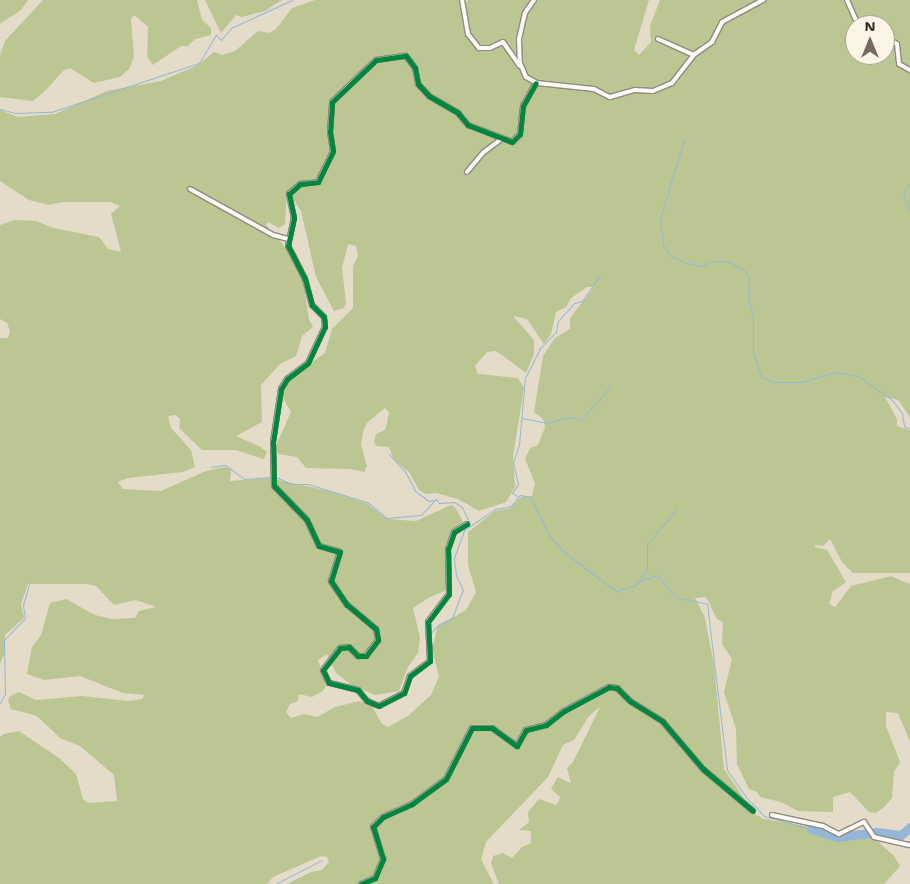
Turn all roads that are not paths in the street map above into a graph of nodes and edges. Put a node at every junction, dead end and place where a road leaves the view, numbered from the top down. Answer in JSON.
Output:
{"nodes":[{"id":1,"x":462,"y":0,"type":"edge"},
{"id":2,"x":534,"y":0,"type":"edge"},
{"id":3,"x":763,"y":0,"type":"edge"},
{"id":4,"x":847,"y":0,"type":"edge"},
{"id":5,"x":854,"y":15,"type":"edge"},
{"id":6,"x":658,"y":39,"type":"dead end"},
{"id":7,"x":895,"y":43,"type":"edge"},
{"id":8,"x":694,"y":56,"type":"junction"},
{"id":9,"x":522,"y":68,"type":"junction"},
{"id":10,"x":910,"y":70,"type":"edge"},
{"id":11,"x":536,"y":83,"type":"junction"},
{"id":12,"x":501,"y":139,"type":"junction"},
{"id":13,"x":467,"y":172,"type":"dead end"},
{"id":14,"x":190,"y":189,"type":"dead end"},
{"id":15,"x":288,"y":239,"type":"junction"},
{"id":16,"x":467,"y":524,"type":"dead end"},
{"id":17,"x":753,"y":811,"type":"dead end"},
{"id":18,"x":772,"y":815,"type":"dead end"},
{"id":19,"x":910,"y":845,"type":"edge"},
{"id":20,"x":361,"y":884,"type":"edge"}],
"edges":[{"from":1,"to":9,"type":"street"},
{"from":2,"to":9,"type":"street"},
{"from":3,"to":8,"type":"street"},
{"from":4,"to":5,"type":"street"},
{"from":6,"to":8,"type":"street"},
{"from":7,"to":10,"type":"street"},
{"from":8,"to":11,"type":"street"},
{"from":9,"to":11,"type":"street"},
{"from":11,"to":12,"type":"street"},
{"from":12,"to":13,"type":"street"},
{"from":12,"to":15,"type":"street"},
{"from":14,"to":15,"type":"street"},
{"from":15,"to":16,"type":"street"},
{"from":17,"to":20,"type":"street"},
{"from":18,"to":19,"type":"street"}]}
